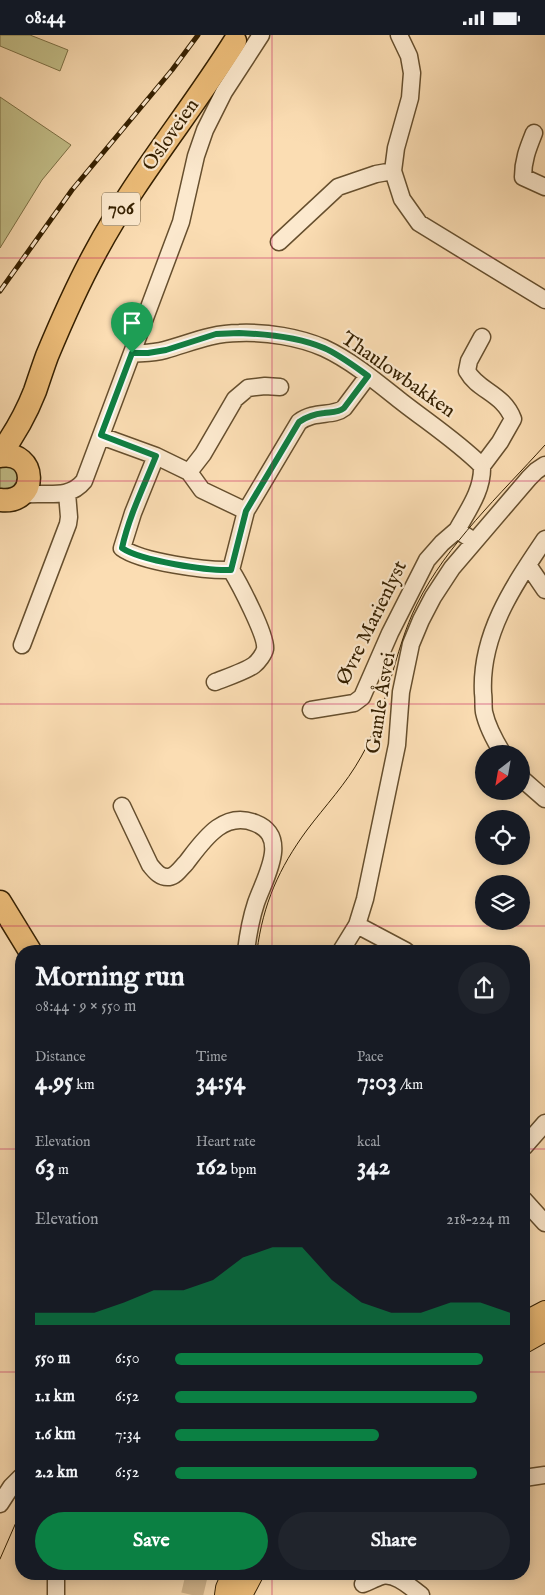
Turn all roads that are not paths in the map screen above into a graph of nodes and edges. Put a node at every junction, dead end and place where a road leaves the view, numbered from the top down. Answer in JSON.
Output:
{"nodes":[{"id":1,"x":261,"y":35,"type":"edge"},
{"id":2,"x":400,"y":35,"type":"edge"},
{"id":3,"x":235,"y":41,"type":"dead end"},
{"id":4,"x":534,"y":133,"type":"dead end"},
{"id":5,"x":393,"y":171,"type":"junction"},
{"id":6,"x":545,"y":187,"type":"edge"},
{"id":7,"x":279,"y":243,"type":"dead end"},
{"id":8,"x":545,"y":300,"type":"edge"},
{"id":9,"x":482,"y":337,"type":"dead end"},
{"id":10,"x":132,"y":353,"type":"junction"},
{"id":11,"x":368,"y":376,"type":"junction"},
{"id":12,"x":280,"y":387,"type":"dead end"},
{"id":13,"x":34,"y":393,"type":"junction"},
{"id":14,"x":101,"y":435,"type":"junction"},
{"id":15,"x":0,"y":455,"type":"edge"},
{"id":16,"x":156,"y":456,"type":"junction"},
{"id":17,"x":545,"y":465,"type":"edge"},
{"id":18,"x":26,"y":466,"type":"junction"},
{"id":19,"x":482,"y":466,"type":"junction"},
{"id":20,"x":189,"y":473,"type":"junction"},
{"id":21,"x":545,"y":479,"type":"edge"},
{"id":22,"x":520,"y":489,"type":"junction"},
{"id":23,"x":64,"y":493,"type":"junction"},
{"id":24,"x":12,"y":498,"type":"edge"},
{"id":25,"x":246,"y":511,"type":"junction"},
{"id":26,"x":0,"y":519,"type":"edge"},
{"id":27,"x":457,"y":530,"type":"junction"},
{"id":28,"x":545,"y":539,"type":"edge"},
{"id":29,"x":474,"y":541,"type":"junction"},
{"id":30,"x":528,"y":565,"type":"junction"},
{"id":31,"x":231,"y":570,"type":"junction"},
{"id":32,"x":545,"y":590,"type":"edge"},
{"id":33,"x":22,"y":645,"type":"dead end"},
{"id":34,"x":215,"y":682,"type":"dead end"},
{"id":35,"x":310,"y":710,"type":"dead end"},
{"id":36,"x":497,"y":745,"type":"edge"},
{"id":37,"x":530,"y":786,"type":"edge"},
{"id":38,"x":545,"y":799,"type":"edge"},
{"id":39,"x":122,"y":807,"type":"dead end"},
{"id":40,"x":0,"y":901,"type":"edge"},
{"id":41,"x":357,"y":925,"type":"junction"},
{"id":42,"x":26,"y":945,"type":"edge"},
{"id":43,"x":247,"y":945,"type":"edge"},
{"id":44,"x":345,"y":945,"type":"edge"},
{"id":45,"x":395,"y":945,"type":"edge"},
{"id":46,"x":545,"y":1123,"type":"edge"},
{"id":47,"x":530,"y":1140,"type":"edge"},
{"id":48,"x":530,"y":1207,"type":"edge"},
{"id":49,"x":545,"y":1223,"type":"edge"},
{"id":50,"x":545,"y":1311,"type":"edge"},
{"id":51,"x":530,"y":1319,"type":"edge"},
{"id":52,"x":545,"y":1331,"type":"edge"},
{"id":53,"x":530,"y":1340,"type":"edge"},
{"id":54,"x":545,"y":1475,"type":"edge"},
{"id":55,"x":530,"y":1478,"type":"edge"},
{"id":56,"x":15,"y":1483,"type":"edge"},
{"id":57,"x":0,"y":1504,"type":"edge"},
{"id":58,"x":56,"y":1580,"type":"edge"},
{"id":59,"x":229,"y":1580,"type":"edge"},
{"id":60,"x":250,"y":1580,"type":"edge"},
{"id":61,"x":400,"y":1580,"type":"edge"},
{"id":62,"x":56,"y":1595,"type":"edge"},
{"id":63,"x":226,"y":1595,"type":"edge"},
{"id":64,"x":242,"y":1595,"type":"edge"},
{"id":65,"x":421,"y":1595,"type":"edge"}],
"edges":[{"from":1,"to":10,"type":"street"},
{"from":2,"to":5,"type":"street"},
{"from":3,"to":13,"type":"highway","name":"Osloveien","number":"706"},
{"from":4,"to":6,"type":"street"},
{"from":5,"to":7,"type":"street"},
{"from":5,"to":8,"type":"street"},
{"from":9,"to":19,"type":"street"},
{"from":10,"to":11,"type":"street","name":"Thaulowbakken"},
{"from":10,"to":14,"type":"street"},
{"from":11,"to":19,"type":"street","name":"Thaulowbakken"},
{"from":11,"to":25,"type":"street"},
{"from":12,"to":20,"type":"street"},
{"from":13,"to":15,"type":"highway","name":"Osloveien","number":"706"},
{"from":13,"to":18,"type":"highway","name":"Osloveien","number":"706"},
{"from":14,"to":16,"type":"street"},
{"from":14,"to":23,"type":"street"},
{"from":15,"to":18,"type":"highway","number":"706"},
{"from":16,"to":20,"type":"street"},
{"from":16,"to":31,"type":"street"},
{"from":17,"to":22,"type":"street","name":"Gamle Åsvei"},
{"from":18,"to":23,"type":"street"},
{"from":18,"to":24,"type":"highway","number":"706"},
{"from":19,"to":27,"type":"street"},
{"from":20,"to":25,"type":"street"},
{"from":21,"to":22,"type":"street","name":"Gamle Åsvei"},
{"from":22,"to":29,"type":"street","name":"Gamle Åsvei"},
{"from":23,"to":24,"type":"street"},
{"from":23,"to":33,"type":"street"},
{"from":24,"to":26,"type":"highway","number":"706"},
{"from":25,"to":31,"type":"street"},
{"from":27,"to":29,"type":"street"},
{"from":27,"to":35,"type":"street","name":"Øvre Marienlyst"},
{"from":28,"to":30,"type":"street"},
{"from":29,"to":41,"type":"street","name":"Gamle Åsvei"},
{"from":30,"to":32,"type":"street"},
{"from":30,"to":36,"type":"street"},
{"from":31,"to":34,"type":"street"},
{"from":37,"to":38,"type":"street"},
{"from":39,"to":43,"type":"street"},
{"from":40,"to":42,"type":"highway"},
{"from":41,"to":44,"type":"street","name":"Gamle Åsvei"},
{"from":41,"to":45,"type":"street"},
{"from":46,"to":47,"type":"street"},
{"from":48,"to":49,"type":"street"},
{"from":50,"to":51,"type":"main road"},
{"from":52,"to":53,"type":"main road"},
{"from":54,"to":55,"type":"street"},
{"from":56,"to":57,"type":"street"},
{"from":58,"to":62,"type":"street"},
{"from":59,"to":63,"type":"main road"},
{"from":60,"to":64,"type":"main road"},
{"from":61,"to":65,"type":"street"}]}
